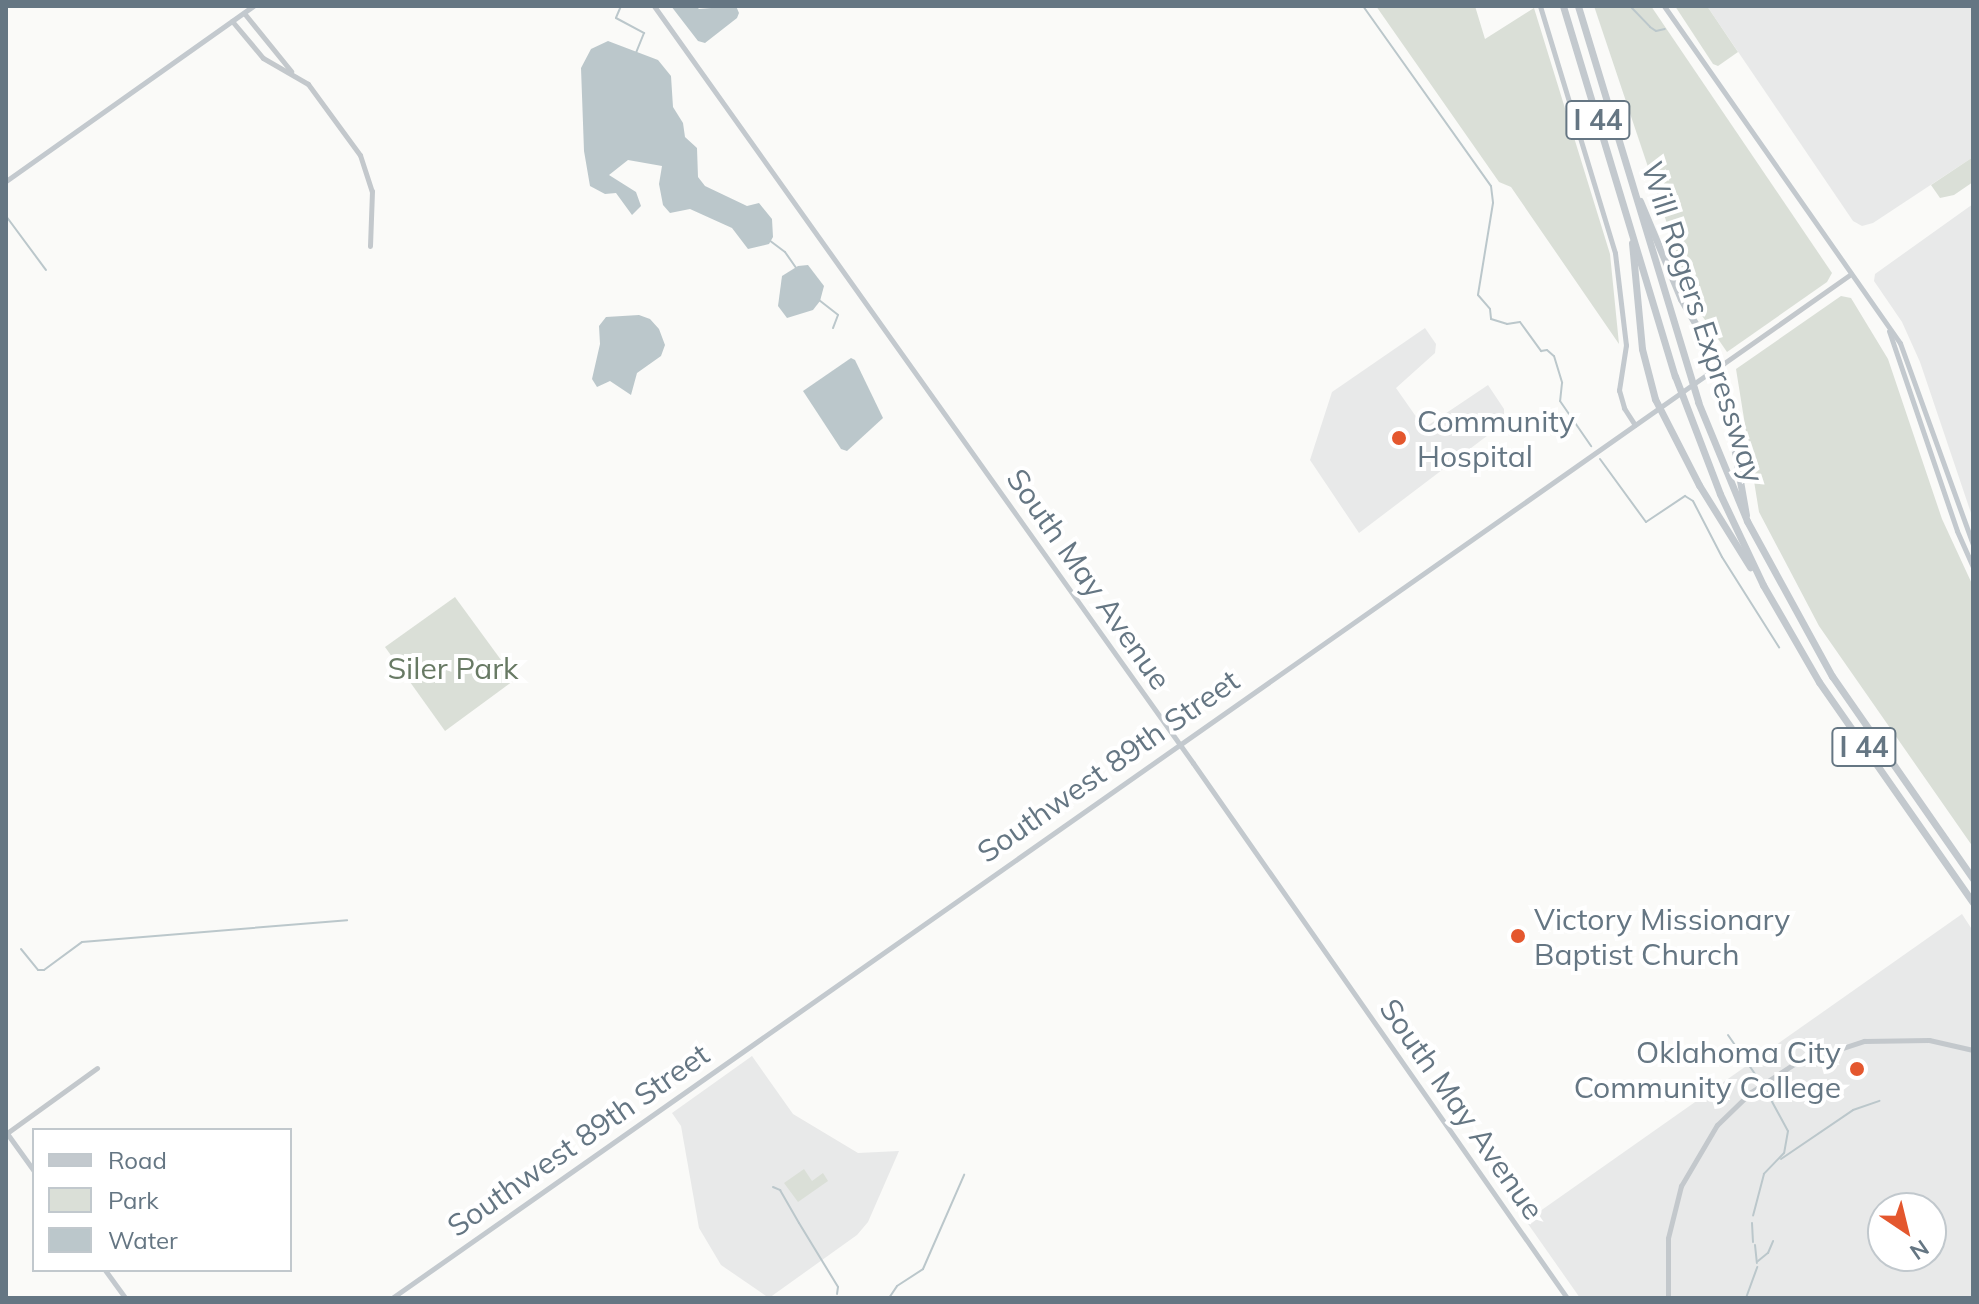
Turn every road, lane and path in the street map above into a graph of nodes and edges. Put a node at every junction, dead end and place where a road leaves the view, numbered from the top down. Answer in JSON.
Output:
{"nodes":[{"id":1,"x":253,"y":6,"type":"edge"},
{"id":2,"x":654,"y":6,"type":"edge"},
{"id":3,"x":1540,"y":6,"type":"edge"},
{"id":4,"x":1563,"y":6,"type":"edge"},
{"id":5,"x":1578,"y":6,"type":"edge"},
{"id":6,"x":1664,"y":6,"type":"edge"},
{"id":7,"x":244,"y":13,"type":"junction"},
{"id":8,"x":232,"y":21,"type":"junction"},
{"id":9,"x":292,"y":72,"type":"junction"},
{"id":10,"x":1627,"y":172,"type":"junction"},
{"id":11,"x":6,"y":181,"type":"edge"},
{"id":12,"x":1632,"y":233,"type":"junction"},
{"id":13,"x":370,"y":246,"type":"dead end"},
{"id":14,"x":1851,"y":274,"type":"junction"},
{"id":15,"x":1888,"y":330,"type":"junction"},
{"id":16,"x":1720,"y":366,"type":"junction"},
{"id":17,"x":1659,"y":408,"type":"junction"},
{"id":18,"x":1635,"y":425,"type":"junction"},
{"id":19,"x":1747,"y":521,"type":"junction"},
{"id":20,"x":1973,"y":545,"type":"edge"},
{"id":21,"x":1973,"y":567,"type":"edge"},
{"id":22,"x":1763,"y":585,"type":"junction"},
{"id":23,"x":1179,"y":743,"type":"junction"},
{"id":24,"x":1973,"y":879,"type":"edge"},
{"id":25,"x":1973,"y":903,"type":"edge"},
{"id":26,"x":1973,"y":1050,"type":"edge"},
{"id":27,"x":97,"y":1068,"type":"dead end"},
{"id":28,"x":6,"y":1132,"type":"edge"},
{"id":29,"x":32,"y":1168,"type":"edge"},
{"id":30,"x":106,"y":1272,"type":"edge"},
{"id":31,"x":125,"y":1298,"type":"edge"},
{"id":32,"x":392,"y":1298,"type":"edge"},
{"id":33,"x":1567,"y":1298,"type":"edge"},
{"id":34,"x":1668,"y":1298,"type":"edge"}],
"edges":[{"from":1,"to":7,"type":"main road"},
{"from":2,"to":23,"type":"main road","name":"South May Avenue"},
{"from":3,"to":18,"type":"main road"},
{"from":4,"to":12,"type":"highway","name":"Will Rogers Expressway","number":"I 44"},
{"from":5,"to":10,"type":"highway","name":"Will Rogers Expressway","number":"I 44"},
{"from":6,"to":14,"type":"main road"},
{"from":7,"to":8,"type":"main road"},
{"from":7,"to":9,"type":"street"},
{"from":8,"to":9,"type":"street"},
{"from":8,"to":11,"type":"main road"},
{"from":9,"to":13,"type":"street"},
{"from":10,"to":16,"type":"highway"},
{"from":10,"to":19,"type":"highway","name":"Will Rogers Expressway","number":"I 44"},
{"from":12,"to":17,"type":"highway"},
{"from":12,"to":22,"type":"highway","name":"Will Rogers Expressway","number":"I 44"},
{"from":14,"to":15,"type":"main road"},
{"from":14,"to":16,"type":"street","name":"Southwest 89th Street"},
{"from":15,"to":20,"type":"main road"},
{"from":15,"to":21,"type":"main road"},
{"from":16,"to":17,"type":"main road","name":"Southwest 89th Street"},
{"from":16,"to":19,"type":"highway"},
{"from":17,"to":18,"type":"main road","name":"Southwest 89th Street"},
{"from":17,"to":22,"type":"highway"},
{"from":18,"to":23,"type":"main road","name":"Southwest 89th Street"},
{"from":19,"to":24,"type":"highway","name":"Will Rogers Expressway","number":"I 44"},
{"from":22,"to":25,"type":"highway","name":"Will Rogers Expressway","number":"I 44"},
{"from":23,"to":32,"type":"main road","name":"Southwest 89th Street"},
{"from":23,"to":33,"type":"main road","name":"South May Avenue"},
{"from":26,"to":34,"type":"street"},
{"from":27,"to":28,"type":"street"},
{"from":28,"to":29,"type":"main road"},
{"from":30,"to":31,"type":"main road"}]}
